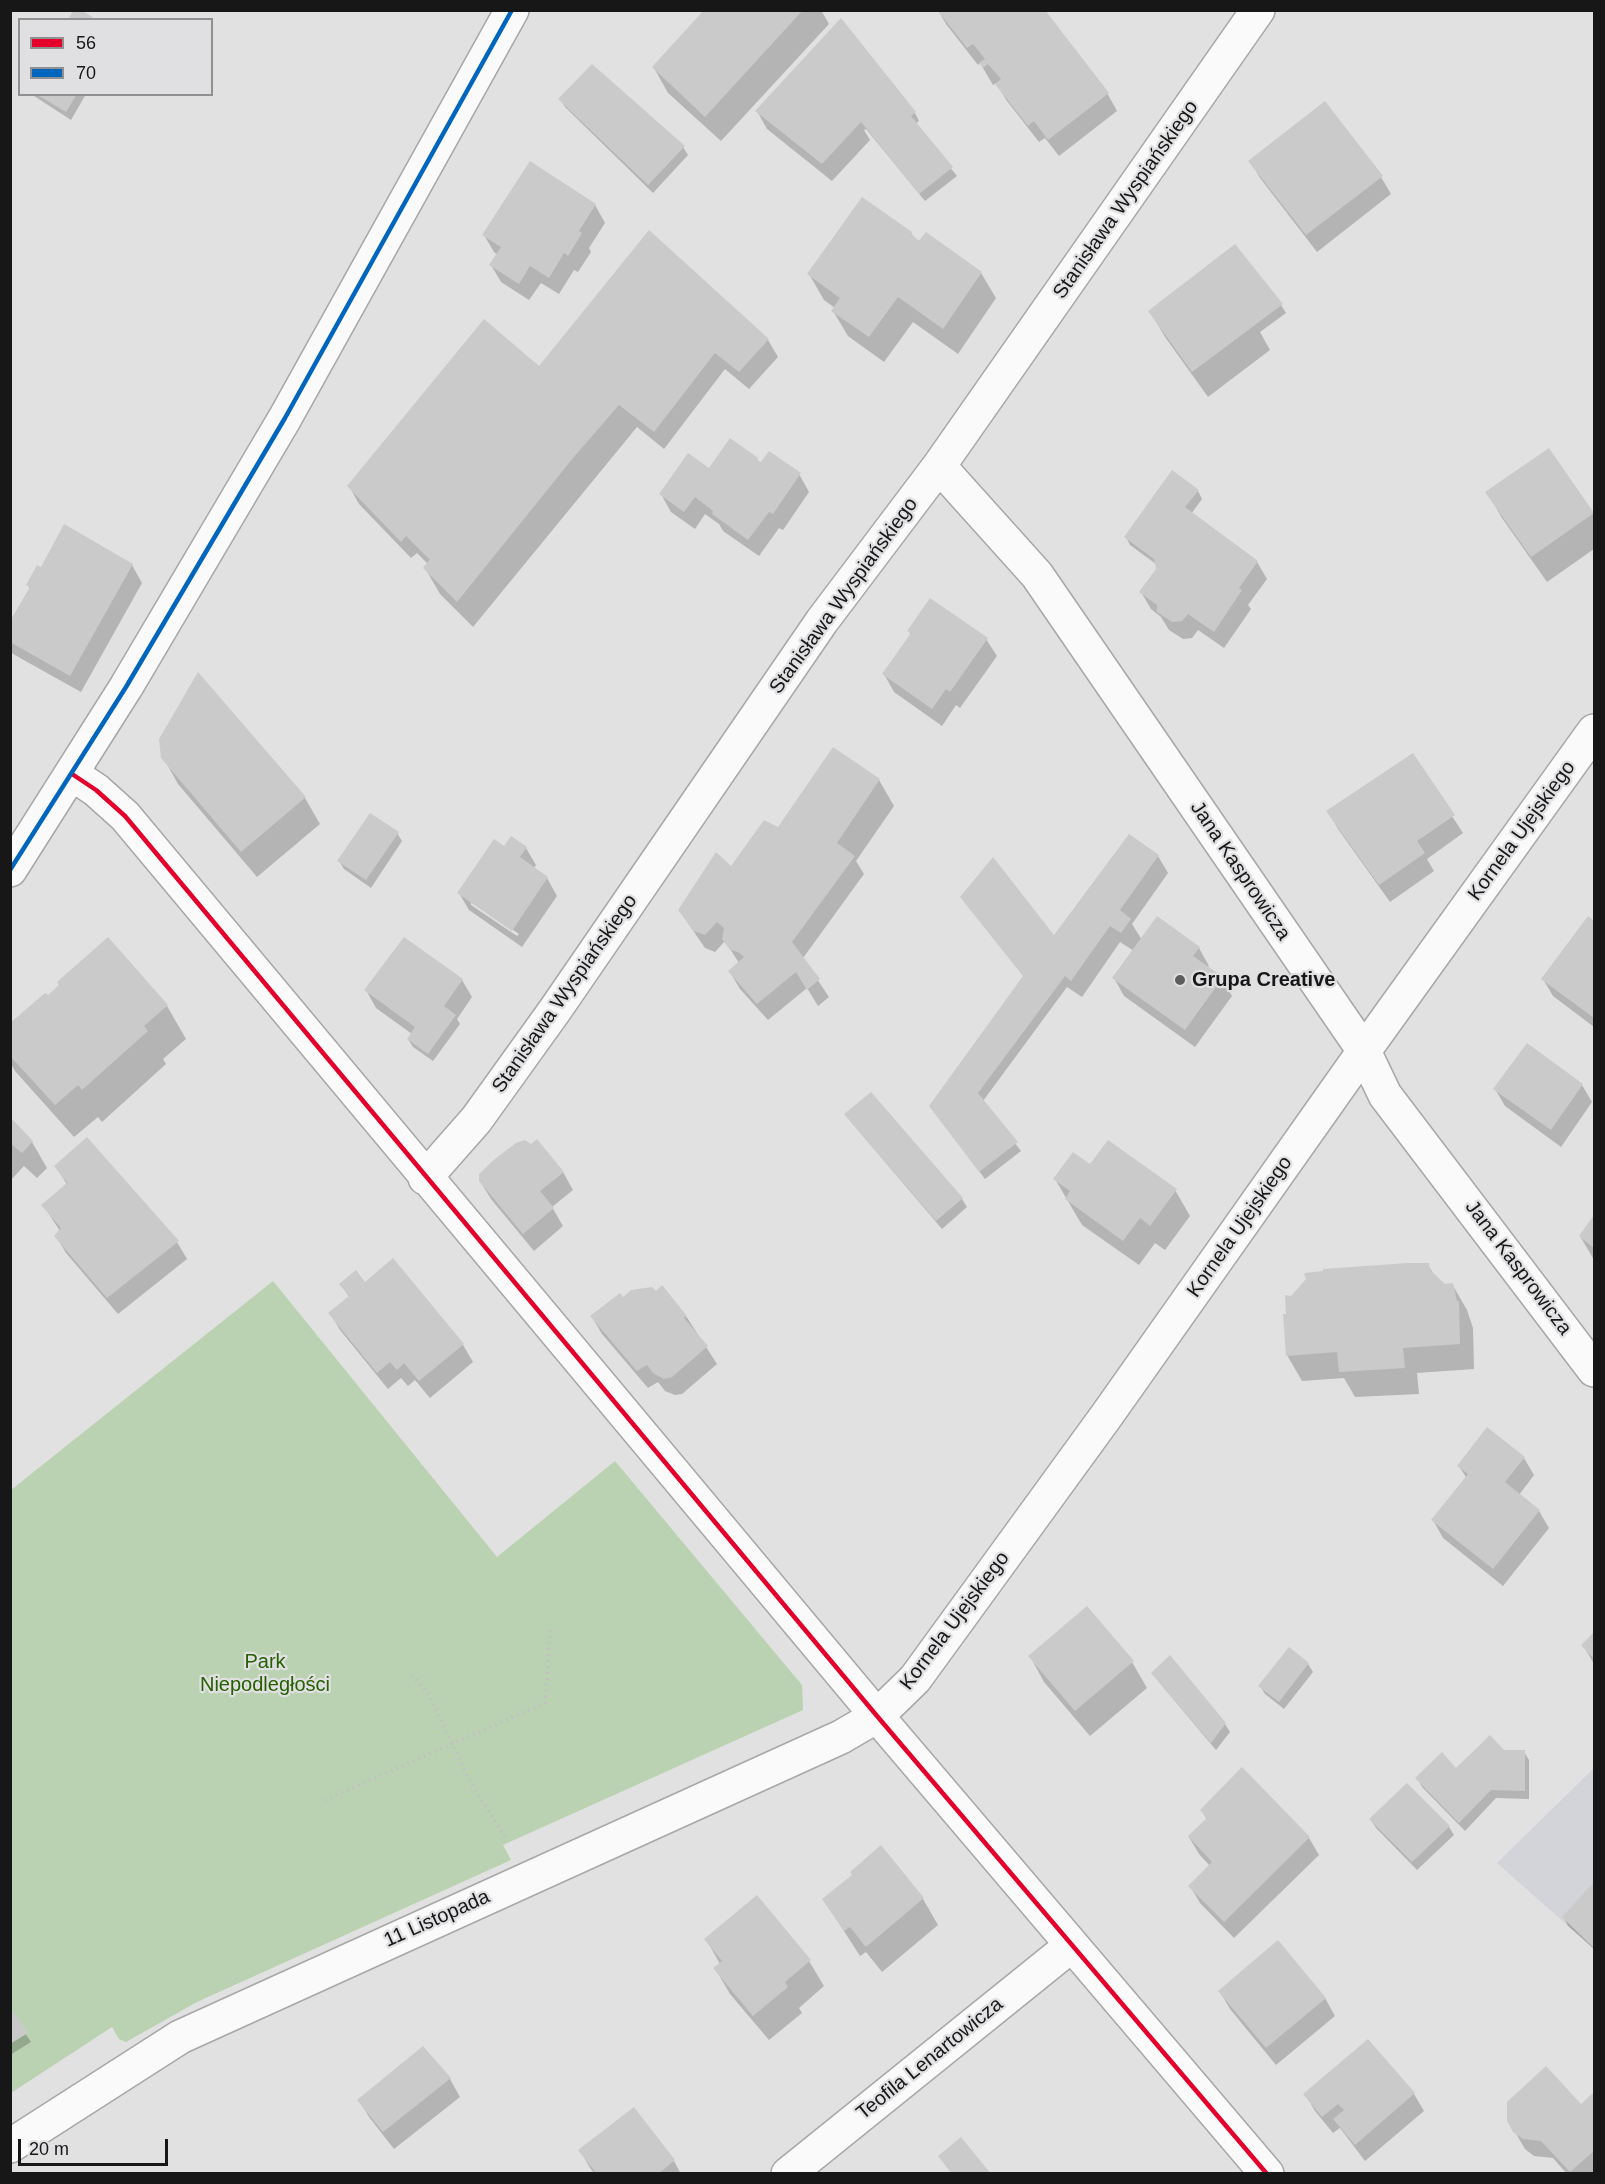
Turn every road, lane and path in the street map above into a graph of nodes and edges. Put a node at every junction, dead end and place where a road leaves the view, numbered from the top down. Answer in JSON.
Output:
{"nodes":[{"id":1,"x":512,"y":10,"type":"edge"},
{"id":2,"x":1258,"y":10,"type":"edge"},
{"id":3,"x":939,"y":466,"type":"junction"},
{"id":4,"x":1594,"y":731,"type":"edge"},
{"id":5,"x":72,"y":774,"type":"junction"},
{"id":6,"x":10,"y":870,"type":"edge"},
{"id":7,"x":1364,"y":1051,"type":"junction"},
{"id":8,"x":425,"y":1178,"type":"junction"},
{"id":9,"x":1594,"y":1370,"type":"edge"},
{"id":10,"x":550,"y":1630,"type":"dead end"},
{"id":11,"x":412,"y":1675,"type":"dead end"},
{"id":12,"x":877,"y":1716,"type":"junction"},
{"id":13,"x":453,"y":1744,"type":"junction"},
{"id":14,"x":325,"y":1800,"type":"dead end"},
{"id":15,"x":512,"y":1849,"type":"dead end"},
{"id":16,"x":1072,"y":1945,"type":"junction"},
{"id":17,"x":10,"y":2146,"type":"edge"},
{"id":18,"x":788,"y":2174,"type":"edge"},
{"id":19,"x":1268,"y":2174,"type":"edge"}],
"edges":[{"from":1,"to":5,"type":"street"},
{"from":2,"to":3,"type":"street","name":"Stanisława Wyspiańskiego"},
{"from":3,"to":7,"type":"street","name":"Jana Kasprowicza"},
{"from":3,"to":8,"type":"street","name":"Stanisława Wyspiańskiego"},
{"from":4,"to":7,"type":"street","name":"Kornela Ujejskiego"},
{"from":5,"to":6,"type":"street"},
{"from":5,"to":8,"type":"street"},
{"from":7,"to":9,"type":"street","name":"Jana Kasprowicza"},
{"from":7,"to":12,"type":"street","name":"Kornela Ujejskiego"},
{"from":8,"to":12,"type":"street"},
{"from":10,"to":13,"type":"path"},
{"from":11,"to":13,"type":"path"},
{"from":12,"to":16,"type":"street"},
{"from":12,"to":17,"type":"street","name":"11 Listopada"},
{"from":13,"to":14,"type":"path"},
{"from":13,"to":15,"type":"path"},
{"from":16,"to":18,"type":"street","name":"Teofila Lenartowicza"},
{"from":16,"to":19,"type":"street"}]}
